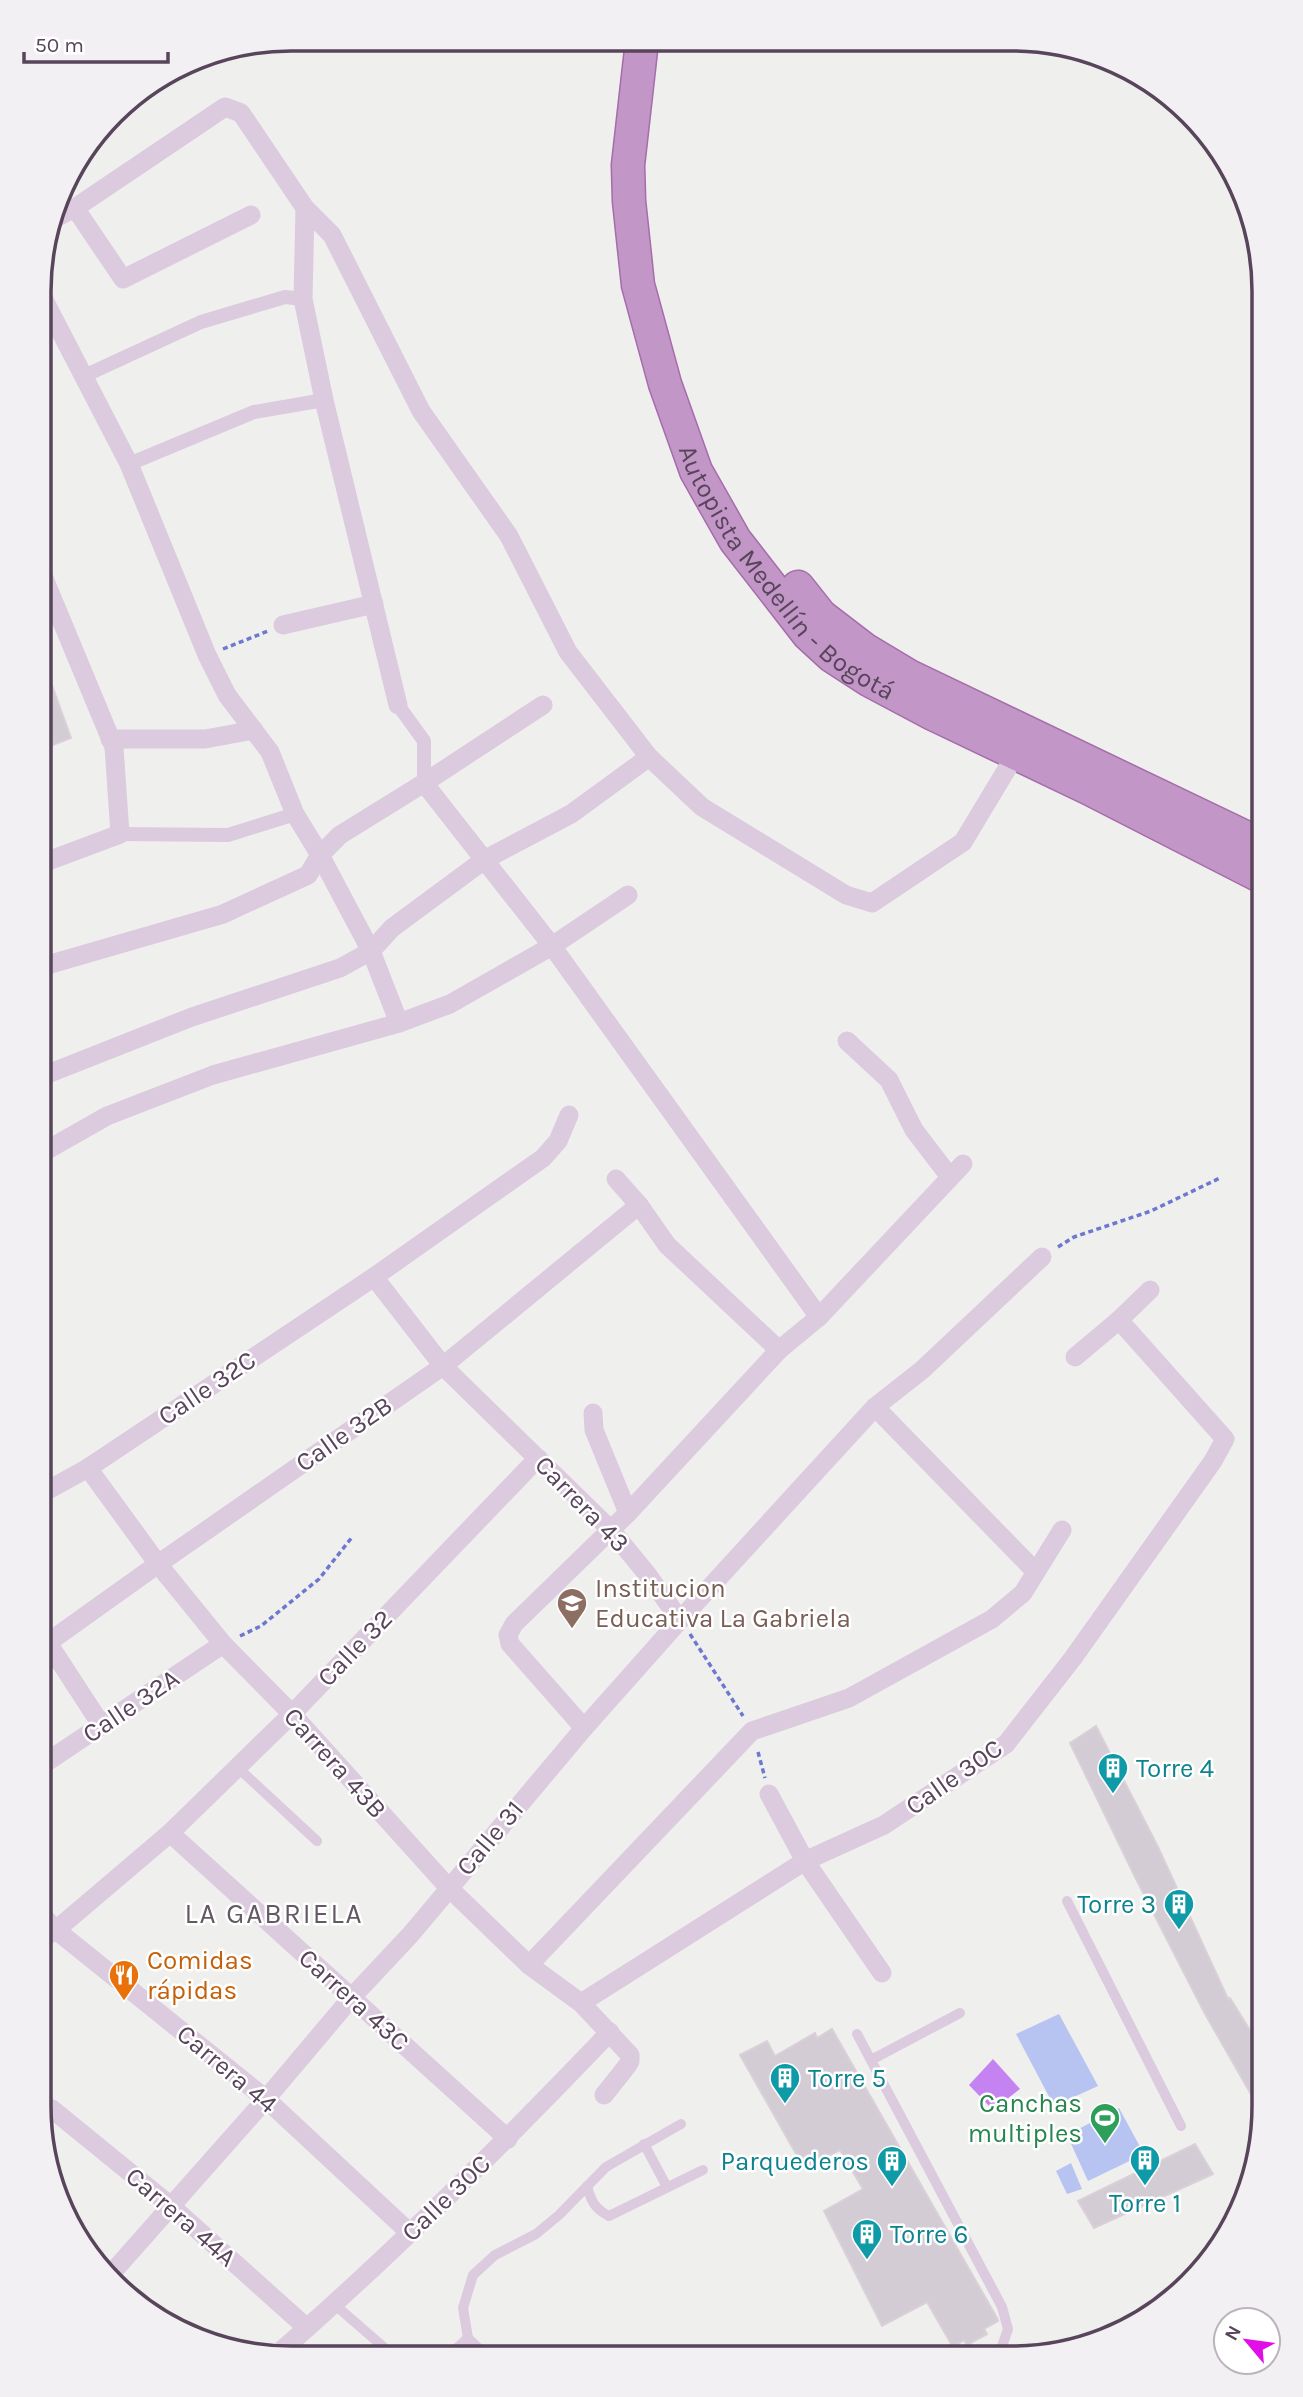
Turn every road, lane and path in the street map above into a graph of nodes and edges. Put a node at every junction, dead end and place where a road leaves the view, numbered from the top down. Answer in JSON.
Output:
{"nodes":[{"id":1,"x":641,"y":51,"type":"edge"},
{"id":2,"x":659,"y":51,"type":"edge"},
{"id":3,"x":75,"y":208,"type":"junction"},
{"id":4,"x":305,"y":208,"type":"junction"},
{"id":5,"x":64,"y":213,"type":"edge"},
{"id":6,"x":251,"y":215,"type":"dead end"},
{"id":7,"x":303,"y":299,"type":"junction"},
{"id":8,"x":51,"y":313,"type":"edge"},
{"id":9,"x":84,"y":376,"type":"junction"},
{"id":10,"x":324,"y":400,"type":"junction"},
{"id":11,"x":129,"y":464,"type":"junction"},
{"id":12,"x":51,"y":596,"type":"edge"},
{"id":13,"x":374,"y":604,"type":"junction"},
{"id":14,"x":283,"y":625,"type":"joint"},
{"id":15,"x":207,"y":655,"type":"junction"},
{"id":16,"x":398,"y":705,"type":"joint"},
{"id":17,"x":543,"y":705,"type":"dead end"},
{"id":18,"x":254,"y":730,"type":"junction"},
{"id":19,"x":110,"y":739,"type":"junction"},
{"id":20,"x":1016,"y":754,"type":"junction"},
{"id":21,"x":649,"y":757,"type":"junction"},
{"id":22,"x":424,"y":783,"type":"junction"},
{"id":23,"x":295,"y":814,"type":"junction"},
{"id":24,"x":120,"y":834,"type":"junction"},
{"id":25,"x":1252,"y":840,"type":"edge"},
{"id":26,"x":320,"y":856,"type":"junction"},
{"id":27,"x":51,"y":860,"type":"edge"},
{"id":28,"x":484,"y":860,"type":"junction"},
{"id":29,"x":1252,"y":872,"type":"edge"},
{"id":30,"x":628,"y":895,"type":"dead end"},
{"id":31,"x":552,"y":946,"type":"junction"},
{"id":32,"x":371,"y":951,"type":"junction"},
{"id":33,"x":51,"y":964,"type":"edge"},
{"id":34,"x":399,"y":1023,"type":"junction"},
{"id":35,"x":847,"y":1041,"type":"dead end"},
{"id":36,"x":51,"y":1073,"type":"edge"},
{"id":37,"x":569,"y":1115,"type":"dead end"},
{"id":38,"x":51,"y":1148,"type":"edge"},
{"id":39,"x":1220,"y":1178,"type":"dead end"},
{"id":40,"x":616,"y":1179,"type":"dead end"},
{"id":41,"x":639,"y":1205,"type":"junction"},
{"id":42,"x":1042,"y":1256,"type":"joint"},
{"id":43,"x":374,"y":1277,"type":"junction"},
{"id":44,"x":1150,"y":1290,"type":"dead end"},
{"id":45,"x":819,"y":1317,"type":"junction"},
{"id":46,"x":1119,"y":1320,"type":"junction"},
{"id":47,"x":779,"y":1350,"type":"junction"},
{"id":48,"x":1076,"y":1357,"type":"dead end"},
{"id":49,"x":443,"y":1366,"type":"junction"},
{"id":50,"x":875,"y":1407,"type":"junction"},
{"id":51,"x":593,"y":1413,"type":"dead end"},
{"id":52,"x":538,"y":1458,"type":"junction"},
{"id":53,"x":88,"y":1468,"type":"junction"},
{"id":54,"x":51,"y":1488,"type":"edge"},
{"id":55,"x":628,"y":1513,"type":"junction"},
{"id":56,"x":611,"y":1530,"type":"junction"},
{"id":57,"x":1062,"y":1530,"type":"dead end"},
{"id":58,"x":353,"y":1536,"type":"dead end"},
{"id":59,"x":158,"y":1564,"type":"junction"},
{"id":60,"x":1036,"y":1572,"type":"junction"},
{"id":61,"x":680,"y":1620,"type":"junction"},
{"id":62,"x":51,"y":1640,"type":"edge"},
{"id":63,"x":223,"y":1644,"type":"junction"},
{"id":64,"x":51,"y":1657,"type":"edge"},
{"id":65,"x":292,"y":1714,"type":"junction"},
{"id":66,"x":102,"y":1726,"type":"junction"},
{"id":67,"x":584,"y":1728,"type":"junction"},
{"id":68,"x":752,"y":1731,"type":"junction"},
{"id":69,"x":51,"y":1759,"type":"edge"},
{"id":70,"x":236,"y":1766,"type":"junction"},
{"id":71,"x":769,"y":1794,"type":"joint"},
{"id":72,"x":170,"y":1833,"type":"junction"},
{"id":73,"x":317,"y":1841,"type":"dead end"},
{"id":74,"x":805,"y":1861,"type":"junction"},
{"id":75,"x":449,"y":1887,"type":"junction"},
{"id":76,"x":1066,"y":1901,"type":"dead end"},
{"id":77,"x":51,"y":1925,"type":"edge"},
{"id":78,"x":56,"y":1930,"type":"junction"},
{"id":79,"x":51,"y":1933,"type":"edge"},
{"id":80,"x":529,"y":1965,"type":"junction"},
{"id":81,"x":882,"y":1973,"type":"dead end"},
{"id":82,"x":352,"y":1997,"type":"junction"},
{"id":83,"x":581,"y":2003,"type":"junction"},
{"id":84,"x":960,"y":2012,"type":"dead end"},
{"id":85,"x":610,"y":2032,"type":"junction"},
{"id":86,"x":857,"y":2034,"type":"dead end"},
{"id":87,"x":871,"y":2060,"type":"junction"},
{"id":88,"x":604,"y":2095,"type":"dead end"},
{"id":89,"x":265,"y":2099,"type":"junction"},
{"id":90,"x":51,"y":2113,"type":"edge"},
{"id":91,"x":681,"y":2124,"type":"dead end"},
{"id":92,"x":1181,"y":2126,"type":"dead end"},
{"id":93,"x":508,"y":2139,"type":"junction"},
{"id":94,"x":644,"y":2144,"type":"junction"},
{"id":95,"x":703,"y":2169,"type":"dead end"},
{"id":96,"x":587,"y":2186,"type":"junction"},
{"id":97,"x":667,"y":2187,"type":"junction"},
{"id":98,"x":171,"y":2206,"type":"junction"},
{"id":99,"x":410,"y":2233,"type":"junction"},
{"id":100,"x":115,"y":2269,"type":"edge"},
{"id":101,"x":334,"y":2304,"type":"junction"},
{"id":102,"x":307,"y":2328,"type":"junction"},
{"id":103,"x":468,"y":2338,"type":"junction"},
{"id":104,"x":287,"y":2346,"type":"edge"},
{"id":105,"x":382,"y":2346,"type":"edge"},
{"id":106,"x":459,"y":2346,"type":"edge"},
{"id":107,"x":476,"y":2346,"type":"edge"},
{"id":108,"x":1002,"y":2346,"type":"edge"}],
"edges":[{"from":1,"to":20,"type":"highway","name":"Autopista Medellín - Bogotá"},
{"from":2,"to":25,"type":"highway","name":"Autopista Medellín - Bogotá"},
{"from":3,"to":4,"type":"street"},
{"from":3,"to":5,"type":"street"},
{"from":3,"to":6,"type":"street"},
{"from":4,"to":7,"type":"street"},
{"from":4,"to":21,"type":"street"},
{"from":7,"to":9,"type":"street"},
{"from":7,"to":10,"type":"street"},
{"from":8,"to":9,"type":"street"},
{"from":9,"to":11,"type":"street"},
{"from":10,"to":11,"type":"street"},
{"from":10,"to":13,"type":"street"},
{"from":11,"to":15,"type":"street"},
{"from":12,"to":19,"type":"street"},
{"from":13,"to":14,"type":"street"},
{"from":13,"to":16,"type":"street"},
{"from":14,"to":15,"type":"path"},
{"from":15,"to":18,"type":"street"},
{"from":16,"to":22,"type":"street"},
{"from":17,"to":22,"type":"street"},
{"from":18,"to":19,"type":"street"},
{"from":18,"to":23,"type":"street"},
{"from":19,"to":24,"type":"street"},
{"from":20,"to":21,"type":"street"},
{"from":20,"to":29,"type":"highway","name":"Autopista Medellín - Bogotá"},
{"from":21,"to":28,"type":"street"},
{"from":22,"to":26,"type":"street"},
{"from":22,"to":28,"type":"street"},
{"from":23,"to":24,"type":"street"},
{"from":23,"to":26,"type":"street"},
{"from":24,"to":27,"type":"street"},
{"from":26,"to":32,"type":"street"},
{"from":26,"to":33,"type":"street"},
{"from":28,"to":31,"type":"street"},
{"from":28,"to":32,"type":"street"},
{"from":30,"to":31,"type":"street"},
{"from":31,"to":34,"type":"street"},
{"from":31,"to":45,"type":"street"},
{"from":32,"to":34,"type":"street"},
{"from":32,"to":36,"type":"street"},
{"from":34,"to":38,"type":"street"},
{"from":35,"to":45,"type":"street"},
{"from":37,"to":43,"type":"street","name":"Calle 32C"},
{"from":39,"to":42,"type":"path"},
{"from":40,"to":41,"type":"street"},
{"from":41,"to":47,"type":"street"},
{"from":41,"to":49,"type":"street","name":"Calle 32B"},
{"from":42,"to":50,"type":"street","name":"Calle 31"},
{"from":43,"to":49,"type":"street","name":"Carrera 43"},
{"from":43,"to":53,"type":"street","name":"Calle 32C"},
{"from":44,"to":46,"type":"street"},
{"from":45,"to":47,"type":"street"},
{"from":46,"to":48,"type":"street"},
{"from":46,"to":74,"type":"street","name":"Calle 30C"},
{"from":47,"to":55,"type":"street"},
{"from":49,"to":52,"type":"street","name":"Carrera 43"},
{"from":49,"to":59,"type":"street","name":"Calle 32B"},
{"from":50,"to":60,"type":"street"},
{"from":50,"to":61,"type":"street","name":"Calle 31"},
{"from":51,"to":55,"type":"street"},
{"from":52,"to":56,"type":"street","name":"Carrera 43"},
{"from":52,"to":65,"type":"street","name":"Calle 32"},
{"from":53,"to":54,"type":"street","name":"Calle 32C"},
{"from":53,"to":59,"type":"street","name":"Carrera 43B"},
{"from":55,"to":56,"type":"street"},
{"from":56,"to":61,"type":"street","name":"Carrera 43"},
{"from":56,"to":67,"type":"street"},
{"from":57,"to":60,"type":"street"},
{"from":58,"to":63,"type":"path"},
{"from":59,"to":62,"type":"street","name":"Calle 32B"},
{"from":59,"to":63,"type":"street","name":"Carrera 43B"},
{"from":60,"to":68,"type":"street"},
{"from":61,"to":67,"type":"street","name":"Calle 31"},
{"from":61,"to":68,"type":"path"},
{"from":63,"to":65,"type":"street","name":"Carrera 43B"},
{"from":63,"to":66,"type":"street","name":"Calle 32A"},
{"from":64,"to":66,"type":"street"},
{"from":65,"to":70,"type":"street","name":"Calle 32"},
{"from":65,"to":75,"type":"street","name":"Carrera 43B"},
{"from":66,"to":69,"type":"street","name":"Calle 32A"},
{"from":67,"to":75,"type":"street","name":"Calle 31"},
{"from":68,"to":71,"type":"path"},
{"from":68,"to":80,"type":"street"},
{"from":70,"to":72,"type":"street","name":"Calle 32"},
{"from":70,"to":73,"type":"lane"},
{"from":71,"to":74,"type":"street"},
{"from":72,"to":78,"type":"street","name":"Calle 32"},
{"from":72,"to":82,"type":"street","name":"Carrera 43C"},
{"from":74,"to":81,"type":"street"},
{"from":74,"to":83,"type":"street","name":"Calle 30C"},
{"from":75,"to":80,"type":"street","name":"Carrera 43B"},
{"from":75,"to":82,"type":"street","name":"Calle 31"},
{"from":76,"to":92,"type":"lane"},
{"from":77,"to":78,"type":"street","name":"Carrera 44"},
{"from":78,"to":79,"type":"street","name":"Calle 32"},
{"from":78,"to":89,"type":"street","name":"Carrera 44"},
{"from":80,"to":83,"type":"street","name":"Carrera 43B"},
{"from":82,"to":89,"type":"street","name":"Calle 31"},
{"from":82,"to":93,"type":"street","name":"Carrera 43C"},
{"from":83,"to":85,"type":"street","name":"Carrera 43B"},
{"from":84,"to":87,"type":"lane"},
{"from":85,"to":88,"type":"street","name":"Carrera 43B"},
{"from":85,"to":93,"type":"street","name":"Calle 30C"},
{"from":86,"to":87,"type":"lane"},
{"from":87,"to":108,"type":"lane"},
{"from":89,"to":98,"type":"street","name":"Calle 31"},
{"from":89,"to":99,"type":"street","name":"Carrera 44"},
{"from":90,"to":98,"type":"street","name":"Carrera 44A"},
{"from":91,"to":94,"type":"lane"},
{"from":93,"to":99,"type":"street","name":"Calle 30C"},
{"from":94,"to":96,"type":"lane"},
{"from":94,"to":97,"type":"lane"},
{"from":95,"to":97,"type":"lane"},
{"from":96,"to":97,"type":"lane"},
{"from":96,"to":103,"type":"lane"},
{"from":98,"to":100,"type":"street","name":"Calle 31"},
{"from":98,"to":102,"type":"street","name":"Carrera 44A"},
{"from":99,"to":101,"type":"street","name":"Calle 30C"},
{"from":101,"to":102,"type":"street","name":"Calle 30C"},
{"from":101,"to":105,"type":"lane"},
{"from":102,"to":104,"type":"street","name":"Calle 30C"},
{"from":103,"to":106,"type":"lane"},
{"from":103,"to":107,"type":"lane"}]}
